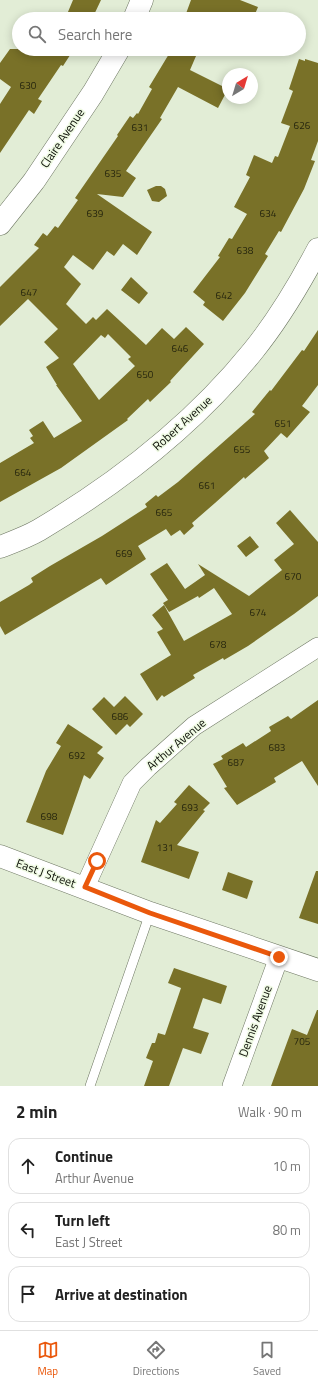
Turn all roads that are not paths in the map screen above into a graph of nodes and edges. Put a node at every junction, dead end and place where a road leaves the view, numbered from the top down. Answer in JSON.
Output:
{"nodes":[{"id":1,"x":142,"y":0,"type":"edge"},
{"id":2,"x":137,"y":12,"type":"edge"},
{"id":3,"x":115,"y":56,"type":"edge"},
{"id":4,"x":0,"y":224,"type":"edge"},
{"id":5,"x":318,"y":249,"type":"edge"},
{"id":6,"x":0,"y":547,"type":"edge"},
{"id":7,"x":318,"y":648,"type":"edge"},
{"id":8,"x":0,"y":856,"type":"edge"},
{"id":9,"x":85,"y":887,"type":"junction"},
{"id":10,"x":150,"y":913,"type":"junction"},
{"id":11,"x":279,"y":957,"type":"junction"},
{"id":12,"x":318,"y":970,"type":"edge"},
{"id":13,"x":90,"y":1086,"type":"edge"},
{"id":14,"x":232,"y":1086,"type":"edge"}],
"edges":[{"from":1,"to":2,"type":"street"},
{"from":3,"to":4,"type":"street","name":"Claire Avenue"},
{"from":5,"to":6,"type":"street","name":"Robert Avenue"},
{"from":7,"to":9,"type":"street","name":"Arthur Avenue"},
{"from":8,"to":9,"type":"street","name":"East J Street"},
{"from":9,"to":10,"type":"street","name":"East J Street"},
{"from":10,"to":11,"type":"street","name":"East J Street"},
{"from":10,"to":13,"type":"lane"},
{"from":11,"to":12,"type":"street","name":"East J Street"},
{"from":11,"to":14,"type":"street","name":"Dennis Avenue"}]}
